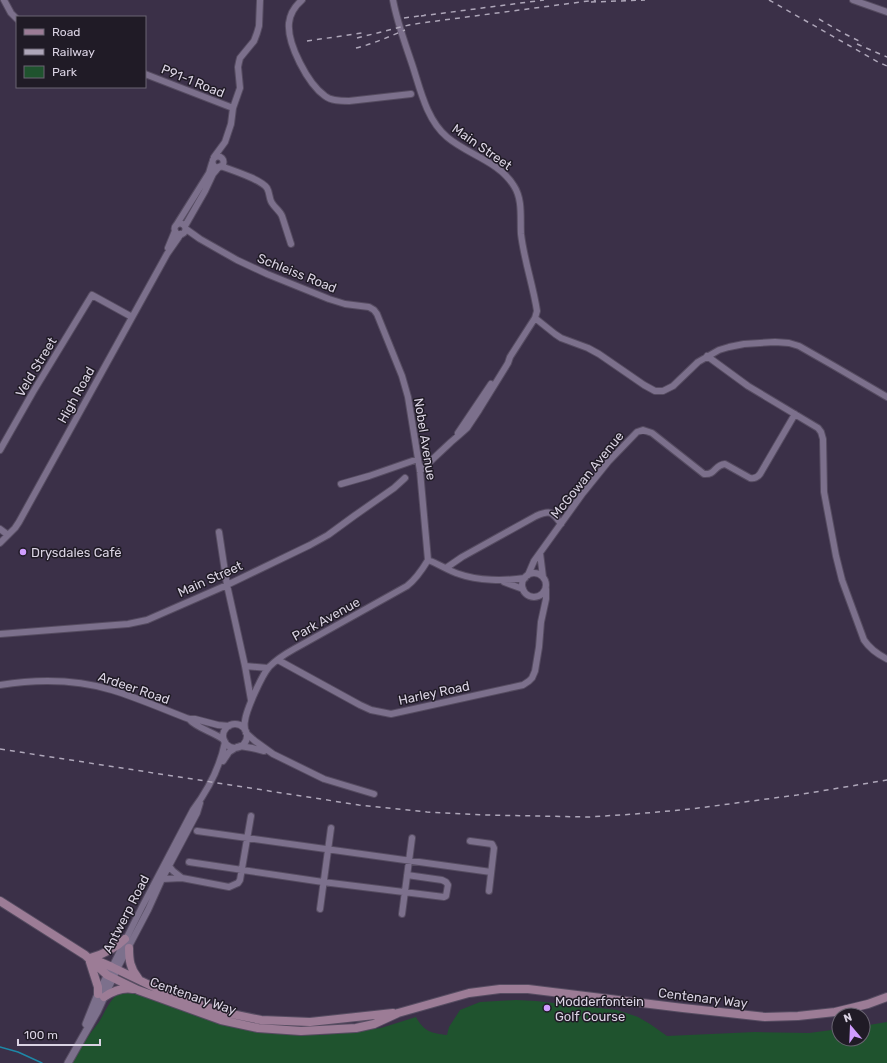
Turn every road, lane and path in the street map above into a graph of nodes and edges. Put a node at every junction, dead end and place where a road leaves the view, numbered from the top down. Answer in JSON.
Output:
{"nodes":[{"id":1,"x":4,"y":0,"type":"edge"},
{"id":2,"x":260,"y":0,"type":"edge"},
{"id":3,"x":302,"y":0,"type":"edge"},
{"id":4,"x":393,"y":0,"type":"edge"},
{"id":5,"x":853,"y":0,"type":"edge"},
{"id":6,"x":887,"y":12,"type":"edge"},
{"id":7,"x":16,"y":18,"type":"edge"},
{"id":8,"x":146,"y":74,"type":"edge"},
{"id":9,"x":411,"y":94,"type":"dead end"},
{"id":10,"x":233,"y":108,"type":"junction"},
{"id":11,"x":225,"y":142,"type":"junction"},
{"id":12,"x":213,"y":160,"type":"junction"},
{"id":13,"x":221,"y":163,"type":"junction"},
{"id":14,"x":182,"y":231,"type":"junction"},
{"id":15,"x":290,"y":244,"type":"dead end"},
{"id":16,"x":132,"y":317,"type":"junction"},
{"id":17,"x":536,"y":318,"type":"junction"},
{"id":18,"x":382,"y":326,"type":"joint"},
{"id":19,"x":707,"y":356,"type":"junction"},
{"id":20,"x":887,"y":397,"type":"edge"},
{"id":21,"x":795,"y":414,"type":"junction"},
{"id":22,"x":0,"y":450,"type":"edge"},
{"id":23,"x":418,"y":459,"type":"junction"},
{"id":24,"x":420,"y":471,"type":"junction"},
{"id":25,"x":405,"y":478,"type":"dead end"},
{"id":26,"x":340,"y":484,"type":"dead end"},
{"id":27,"x":561,"y":524,"type":"junction"},
{"id":28,"x":0,"y":528,"type":"edge"},
{"id":29,"x":219,"y":532,"type":"dead end"},
{"id":30,"x":8,"y":535,"type":"junction"},
{"id":31,"x":1,"y":540,"type":"edge"},
{"id":32,"x":540,"y":553,"type":"junction"},
{"id":33,"x":428,"y":560,"type":"junction"},
{"id":34,"x":446,"y":568,"type":"junction"},
{"id":35,"x":530,"y":568,"type":"junction"},
{"id":36,"x":542,"y":568,"type":"junction"},
{"id":37,"x":526,"y":576,"type":"junction"},
{"id":38,"x":543,"y":577,"type":"junction"},
{"id":39,"x":500,"y":581,"type":"junction"},
{"id":40,"x":227,"y":585,"type":"junction"},
{"id":41,"x":523,"y":589,"type":"junction"},
{"id":42,"x":546,"y":589,"type":"junction"},
{"id":43,"x":534,"y":598,"type":"junction"},
{"id":44,"x":544,"y":606,"type":"junction"},
{"id":45,"x":0,"y":634,"type":"edge"},
{"id":46,"x":887,"y":659,"type":"edge"},
{"id":47,"x":278,"y":660,"type":"junction"},
{"id":48,"x":245,"y":666,"type":"junction"},
{"id":49,"x":268,"y":668,"type":"junction"},
{"id":50,"x":0,"y":685,"type":"edge"},
{"id":51,"x":251,"y":700,"type":"junction"},
{"id":52,"x":247,"y":710,"type":"junction"},
{"id":53,"x":189,"y":719,"type":"junction"},
{"id":54,"x":230,"y":725,"type":"junction"},
{"id":55,"x":246,"y":732,"type":"junction"},
{"id":56,"x":225,"y":741,"type":"junction"},
{"id":57,"x":238,"y":747,"type":"junction"},
{"id":58,"x":273,"y":754,"type":"junction"},
{"id":59,"x":216,"y":771,"type":"junction"},
{"id":60,"x":374,"y":794,"type":"dead end"},
{"id":61,"x":201,"y":800,"type":"junction"},
{"id":62,"x":251,"y":816,"type":"dead end"},
{"id":63,"x":331,"y":828,"type":"dead end"},
{"id":64,"x":197,"y":831,"type":"dead end"},
{"id":65,"x":247,"y":838,"type":"junction"},
{"id":66,"x":412,"y":838,"type":"dead end"},
{"id":67,"x":470,"y":841,"type":"dead end"},
{"id":68,"x":328,"y":849,"type":"junction"},
{"id":69,"x":408,"y":860,"type":"junction"},
{"id":70,"x":189,"y":862,"type":"dead end"},
{"id":71,"x":169,"y":866,"type":"junction"},
{"id":72,"x":241,"y":870,"type":"junction"},
{"id":73,"x":491,"y":872,"type":"junction"},
{"id":74,"x":407,"y":875,"type":"junction"},
{"id":75,"x":182,"y":878,"type":"junction"},
{"id":76,"x":162,"y":879,"type":"junction"},
{"id":77,"x":323,"y":882,"type":"junction"},
{"id":78,"x":489,"y":891,"type":"dead end"},
{"id":79,"x":405,"y":893,"type":"junction"},
{"id":80,"x":0,"y":901,"type":"edge"},
{"id":81,"x":320,"y":909,"type":"dead end"},
{"id":82,"x":402,"y":914,"type":"dead end"},
{"id":83,"x":126,"y":939,"type":"junction"},
{"id":84,"x":128,"y":948,"type":"junction"},
{"id":85,"x":88,"y":958,"type":"junction"},
{"id":86,"x":115,"y":968,"type":"junction"},
{"id":87,"x":110,"y":976,"type":"junction"},
{"id":88,"x":140,"y":981,"type":"junction"},
{"id":89,"x":138,"y":990,"type":"junction"},
{"id":90,"x":101,"y":995,"type":"junction"},
{"id":91,"x":887,"y":997,"type":"edge"},
{"id":92,"x":398,"y":1013,"type":"junction"},
{"id":93,"x":68,"y":1063,"type":"edge"}],
"edges":[{"from":1,"to":7,"type":"street"},
{"from":2,"to":10,"type":"street","name":"High Road"},
{"from":3,"to":9,"type":"street"},
{"from":4,"to":17,"type":"street","name":"Main Street"},
{"from":5,"to":6,"type":"street"},
{"from":8,"to":10,"type":"street","name":"P91-1 Road"},
{"from":10,"to":11,"type":"street","name":"High Road"},
{"from":11,"to":12,"type":"street","name":"High Road"},
{"from":11,"to":13,"type":"street","name":"High Road"},
{"from":12,"to":13,"type":"street"},
{"from":12,"to":13,"type":"street"},
{"from":12,"to":14,"type":"street","name":"High Road"},
{"from":13,"to":14,"type":"street","name":"High Road"},
{"from":13,"to":15,"type":"street"},
{"from":14,"to":16,"type":"street","name":"High Road"},
{"from":14,"to":18,"type":"street","name":"Schleiss Road"},
{"from":16,"to":22,"type":"street","name":"Veld Street"},
{"from":16,"to":30,"type":"street","name":"High Road"},
{"from":17,"to":19,"type":"street"},
{"from":17,"to":24,"type":"street"},
{"from":18,"to":23,"type":"street","name":"Nobel Avenue"},
{"from":19,"to":20,"type":"street"},
{"from":19,"to":21,"type":"street"},
{"from":21,"to":27,"type":"street","name":"McGowan Avenue"},
{"from":21,"to":46,"type":"street"},
{"from":23,"to":24,"type":"street","name":"Nobel Avenue"},
{"from":23,"to":26,"type":"street"},
{"from":24,"to":33,"type":"street","name":"Nobel Avenue"},
{"from":25,"to":40,"type":"street","name":"Main Street"},
{"from":27,"to":32,"type":"street","name":"McGowan Avenue"},
{"from":27,"to":34,"type":"street"},
{"from":28,"to":30,"type":"street"},
{"from":29,"to":40,"type":"street"},
{"from":30,"to":31,"type":"street","name":"High Road"},
{"from":32,"to":35,"type":"street","name":"McGowan Avenue"},
{"from":32,"to":36,"type":"street"},
{"from":33,"to":34,"type":"street"},
{"from":33,"to":47,"type":"street","name":"Park Avenue"},
{"from":34,"to":39,"type":"street"},
{"from":35,"to":36,"type":"street"},
{"from":35,"to":37,"type":"street","name":"McGowan Avenue"},
{"from":36,"to":38,"type":"street"},
{"from":37,"to":38,"type":"street"},
{"from":37,"to":39,"type":"street"},
{"from":37,"to":41,"type":"street"},
{"from":38,"to":42,"type":"street"},
{"from":39,"to":41,"type":"street"},
{"from":40,"to":45,"type":"street","name":"Main Street"},
{"from":40,"to":48,"type":"street"},
{"from":41,"to":43,"type":"street"},
{"from":42,"to":43,"type":"street"},
{"from":42,"to":44,"type":"street","name":"Harley Road"},
{"from":43,"to":44,"type":"street"},
{"from":44,"to":47,"type":"street","name":"Harley Road"},
{"from":47,"to":49,"type":"street","name":"Park Avenue"},
{"from":48,"to":49,"type":"street"},
{"from":48,"to":51,"type":"street"},
{"from":49,"to":51,"type":"street","name":"Park Avenue"},
{"from":50,"to":53,"type":"street","name":"Ardeer Road"},
{"from":51,"to":52,"type":"street","name":"Park Avenue"},
{"from":52,"to":54,"type":"street","name":"Park Avenue"},
{"from":52,"to":55,"type":"street","name":"Park Avenue"},
{"from":53,"to":54,"type":"street","name":"Ardeer Road"},
{"from":53,"to":56,"type":"street","name":"Ardeer Road"},
{"from":54,"to":55,"type":"street"},
{"from":54,"to":56,"type":"street"},
{"from":55,"to":57,"type":"street"},
{"from":55,"to":58,"type":"street"},
{"from":56,"to":57,"type":"street"},
{"from":56,"to":59,"type":"street","name":"Antwerp Road"},
{"from":57,"to":58,"type":"street"},
{"from":57,"to":59,"type":"street","name":"Antwerp Road"},
{"from":58,"to":60,"type":"street"},
{"from":59,"to":61,"type":"street","name":"Antwerp Road"},
{"from":61,"to":71,"type":"street","name":"Antwerp Road"},
{"from":61,"to":83,"type":"street","name":"Antwerp Road"},
{"from":62,"to":65,"type":"street"},
{"from":63,"to":68,"type":"street"},
{"from":64,"to":65,"type":"street"},
{"from":65,"to":68,"type":"street"},
{"from":65,"to":72,"type":"street"},
{"from":66,"to":69,"type":"street"},
{"from":67,"to":73,"type":"street"},
{"from":68,"to":69,"type":"street"},
{"from":68,"to":77,"type":"street"},
{"from":69,"to":73,"type":"street"},
{"from":69,"to":74,"type":"street"},
{"from":70,"to":72,"type":"street"},
{"from":71,"to":75,"type":"street"},
{"from":71,"to":76,"type":"street","name":"Antwerp Road"},
{"from":72,"to":75,"type":"street"},
{"from":72,"to":77,"type":"street"},
{"from":73,"to":78,"type":"street"},
{"from":74,"to":79,"type":"street"},
{"from":74,"to":79,"type":"street"},
{"from":75,"to":76,"type":"street"},
{"from":76,"to":84,"type":"street","name":"Antwerp Road"},
{"from":77,"to":79,"type":"street"},
{"from":77,"to":81,"type":"street"},
{"from":79,"to":82,"type":"street"},
{"from":80,"to":85,"type":"main road","name":"Centenary Way"},
{"from":83,"to":85,"type":"main road"},
{"from":83,"to":86,"type":"street","name":"Antwerp Road"},
{"from":84,"to":86,"type":"street","name":"Antwerp Road"},
{"from":84,"to":88,"type":"main road"},
{"from":85,"to":86,"type":"main road","name":"Centenary Way"},
{"from":85,"to":87,"type":"main road","name":"Centenary Way"},
{"from":85,"to":90,"type":"main road"},
{"from":86,"to":87,"type":"street","name":"Antwerp Road"},
{"from":86,"to":88,"type":"main road","name":"Centenary Way"},
{"from":87,"to":89,"type":"main road","name":"Centenary Way"},
{"from":87,"to":90,"type":"street","name":"Antwerp Road"},
{"from":88,"to":92,"type":"main road","name":"Centenary Way"},
{"from":89,"to":90,"type":"main road"},
{"from":89,"to":92,"type":"main road","name":"Centenary Way"},
{"from":90,"to":93,"type":"street","name":"Antwerp Road"},
{"from":91,"to":92,"type":"main road","name":"Centenary Way"}]}
